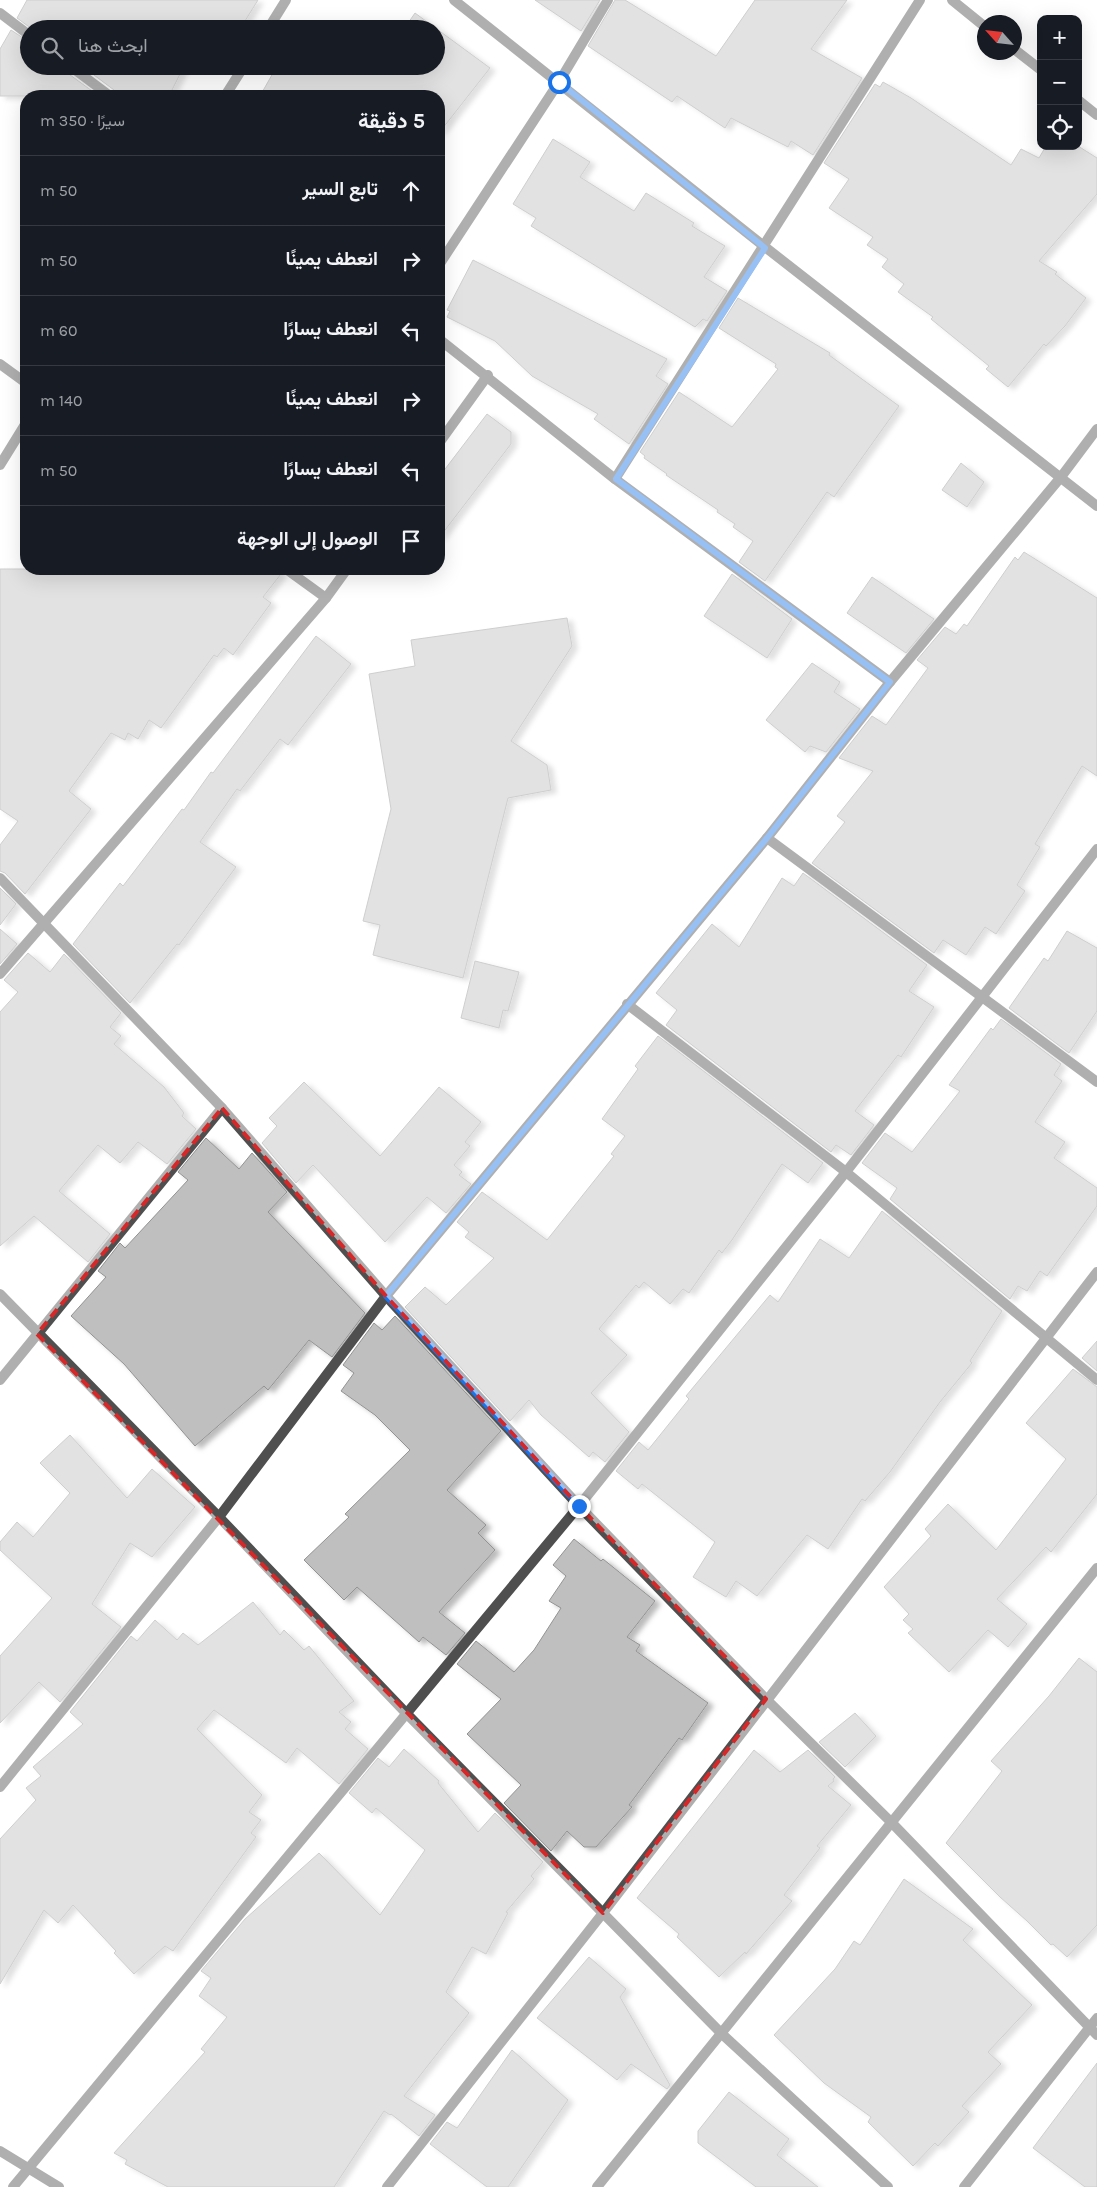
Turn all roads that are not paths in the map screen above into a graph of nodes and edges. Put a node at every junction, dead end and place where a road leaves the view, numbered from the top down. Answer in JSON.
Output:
{"nodes":[{"id":1,"x":286,"y":0,"type":"edge"},
{"id":2,"x":454,"y":0,"type":"edge"},
{"id":3,"x":608,"y":0,"type":"edge"},
{"id":4,"x":920,"y":0,"type":"edge"},
{"id":5,"x":952,"y":0,"type":"edge"},
{"id":6,"x":0,"y":13,"type":"edge"},
{"id":7,"x":274,"y":20,"type":"edge"},
{"id":8,"x":977,"y":20,"type":"edge"},
{"id":9,"x":20,"y":28,"type":"edge"},
{"id":10,"x":1022,"y":56,"type":"edge"},
{"id":11,"x":1037,"y":67,"type":"edge"},
{"id":12,"x":82,"y":75,"type":"edge"},
{"id":13,"x":238,"y":75,"type":"edge"},
{"id":14,"x":559,"y":82,"type":"junction"},
{"id":15,"x":102,"y":90,"type":"edge"},
{"id":16,"x":229,"y":90,"type":"edge"},
{"id":17,"x":1082,"y":103,"type":"edge"},
{"id":18,"x":1097,"y":114,"type":"edge"},
{"id":19,"x":765,"y":248,"type":"junction"},
{"id":20,"x":445,"y":256,"type":"edge"},
{"id":21,"x":445,"y":343,"type":"edge"},
{"id":22,"x":0,"y":364,"type":"edge"},
{"id":23,"x":488,"y":376,"type":"junction"},
{"id":24,"x":20,"y":378,"type":"edge"},
{"id":25,"x":1097,"y":429,"type":"edge"},
{"id":26,"x":20,"y":433,"type":"edge"},
{"id":27,"x":445,"y":435,"type":"edge"},
{"id":28,"x":0,"y":466,"type":"edge"},
{"id":29,"x":1061,"y":477,"type":"junction"},
{"id":30,"x":616,"y":479,"type":"junction"},
{"id":31,"x":1097,"y":506,"type":"edge"},
{"id":32,"x":294,"y":575,"type":"edge"},
{"id":33,"x":343,"y":575,"type":"edge"},
{"id":34,"x":326,"y":598,"type":"junction"},
{"id":35,"x":890,"y":682,"type":"junction"},
{"id":36,"x":767,"y":838,"type":"junction"},
{"id":37,"x":1097,"y":849,"type":"edge"},
{"id":38,"x":0,"y":878,"type":"edge"},
{"id":39,"x":44,"y":923,"type":"junction"},
{"id":40,"x":0,"y":974,"type":"edge"},
{"id":41,"x":981,"y":998,"type":"junction"},
{"id":42,"x":627,"y":1004,"type":"junction"},
{"id":43,"x":1097,"y":1082,"type":"edge"},
{"id":44,"x":222,"y":1108,"type":"junction"},
{"id":45,"x":846,"y":1172,"type":"junction"},
{"id":46,"x":1097,"y":1272,"type":"edge"},
{"id":47,"x":0,"y":1294,"type":"edge"},
{"id":48,"x":386,"y":1296,"type":"junction"},
{"id":49,"x":37,"y":1334,"type":"junction"},
{"id":50,"x":1046,"y":1339,"type":"junction"},
{"id":51,"x":0,"y":1380,"type":"edge"},
{"id":52,"x":1097,"y":1380,"type":"edge"},
{"id":53,"x":579,"y":1506,"type":"junction"},
{"id":54,"x":219,"y":1517,"type":"junction"},
{"id":55,"x":1097,"y":1568,"type":"edge"},
{"id":56,"x":766,"y":1700,"type":"junction"},
{"id":57,"x":406,"y":1714,"type":"junction"},
{"id":58,"x":0,"y":1787,"type":"edge"},
{"id":59,"x":892,"y":1822,"type":"junction"},
{"id":60,"x":604,"y":1913,"type":"junction"},
{"id":61,"x":1097,"y":2018,"type":"edge"},
{"id":62,"x":1093,"y":2031,"type":"edge"},
{"id":63,"x":722,"y":2034,"type":"junction"},
{"id":64,"x":0,"y":2151,"type":"edge"},
{"id":65,"x":28,"y":2167,"type":"junction"},
{"id":66,"x":13,"y":2187,"type":"edge"},
{"id":67,"x":60,"y":2187,"type":"edge"},
{"id":68,"x":387,"y":2187,"type":"edge"},
{"id":69,"x":597,"y":2187,"type":"edge"},
{"id":70,"x":888,"y":2187,"type":"edge"},
{"id":71,"x":964,"y":2187,"type":"edge"}],
"edges":[{"from":1,"to":7,"type":"street"},
{"from":2,"to":14,"type":"street"},
{"from":3,"to":14,"type":"street"},
{"from":4,"to":19,"type":"street"},
{"from":5,"to":8,"type":"street"},
{"from":6,"to":9,"type":"street"},
{"from":10,"to":11,"type":"street"},
{"from":12,"to":15,"type":"street"},
{"from":13,"to":16,"type":"street"},
{"from":14,"to":19,"type":"street"},
{"from":14,"to":20,"type":"street"},
{"from":17,"to":18,"type":"street"},
{"from":19,"to":29,"type":"street"},
{"from":19,"to":30,"type":"street"},
{"from":21,"to":23,"type":"street"},
{"from":22,"to":24,"type":"street"},
{"from":23,"to":27,"type":"street"},
{"from":23,"to":30,"type":"street"},
{"from":25,"to":29,"type":"street"},
{"from":26,"to":28,"type":"street"},
{"from":29,"to":31,"type":"street"},
{"from":29,"to":35,"type":"street"},
{"from":30,"to":35,"type":"street"},
{"from":32,"to":34,"type":"street"},
{"from":33,"to":34,"type":"street"},
{"from":34,"to":39,"type":"street"},
{"from":35,"to":36,"type":"street"},
{"from":36,"to":41,"type":"street"},
{"from":36,"to":42,"type":"street"},
{"from":37,"to":41,"type":"street"},
{"from":38,"to":39,"type":"street"},
{"from":39,"to":40,"type":"street"},
{"from":39,"to":44,"type":"street"},
{"from":41,"to":43,"type":"street"},
{"from":41,"to":45,"type":"street"},
{"from":42,"to":45,"type":"street"},
{"from":42,"to":48,"type":"street"},
{"from":44,"to":48,"type":"street"},
{"from":44,"to":49,"type":"street"},
{"from":45,"to":50,"type":"street"},
{"from":45,"to":53,"type":"street"},
{"from":46,"to":50,"type":"street"},
{"from":47,"to":49,"type":"street"},
{"from":48,"to":53,"type":"street"},
{"from":48,"to":54,"type":"street"},
{"from":49,"to":51,"type":"street"},
{"from":49,"to":54,"type":"street"},
{"from":50,"to":52,"type":"street"},
{"from":50,"to":56,"type":"street"},
{"from":53,"to":56,"type":"street"},
{"from":53,"to":57,"type":"street"},
{"from":54,"to":57,"type":"street"},
{"from":54,"to":58,"type":"street"},
{"from":55,"to":59,"type":"street"},
{"from":56,"to":59,"type":"street"},
{"from":56,"to":60,"type":"street"},
{"from":57,"to":60,"type":"street"},
{"from":57,"to":65,"type":"street"},
{"from":59,"to":62,"type":"street"},
{"from":59,"to":63,"type":"street"},
{"from":60,"to":63,"type":"street"},
{"from":60,"to":68,"type":"street"},
{"from":61,"to":62,"type":"street"},
{"from":62,"to":71,"type":"street"},
{"from":63,"to":69,"type":"street"},
{"from":63,"to":70,"type":"street"},
{"from":64,"to":65,"type":"street"},
{"from":65,"to":66,"type":"street"},
{"from":65,"to":67,"type":"street"}]}
